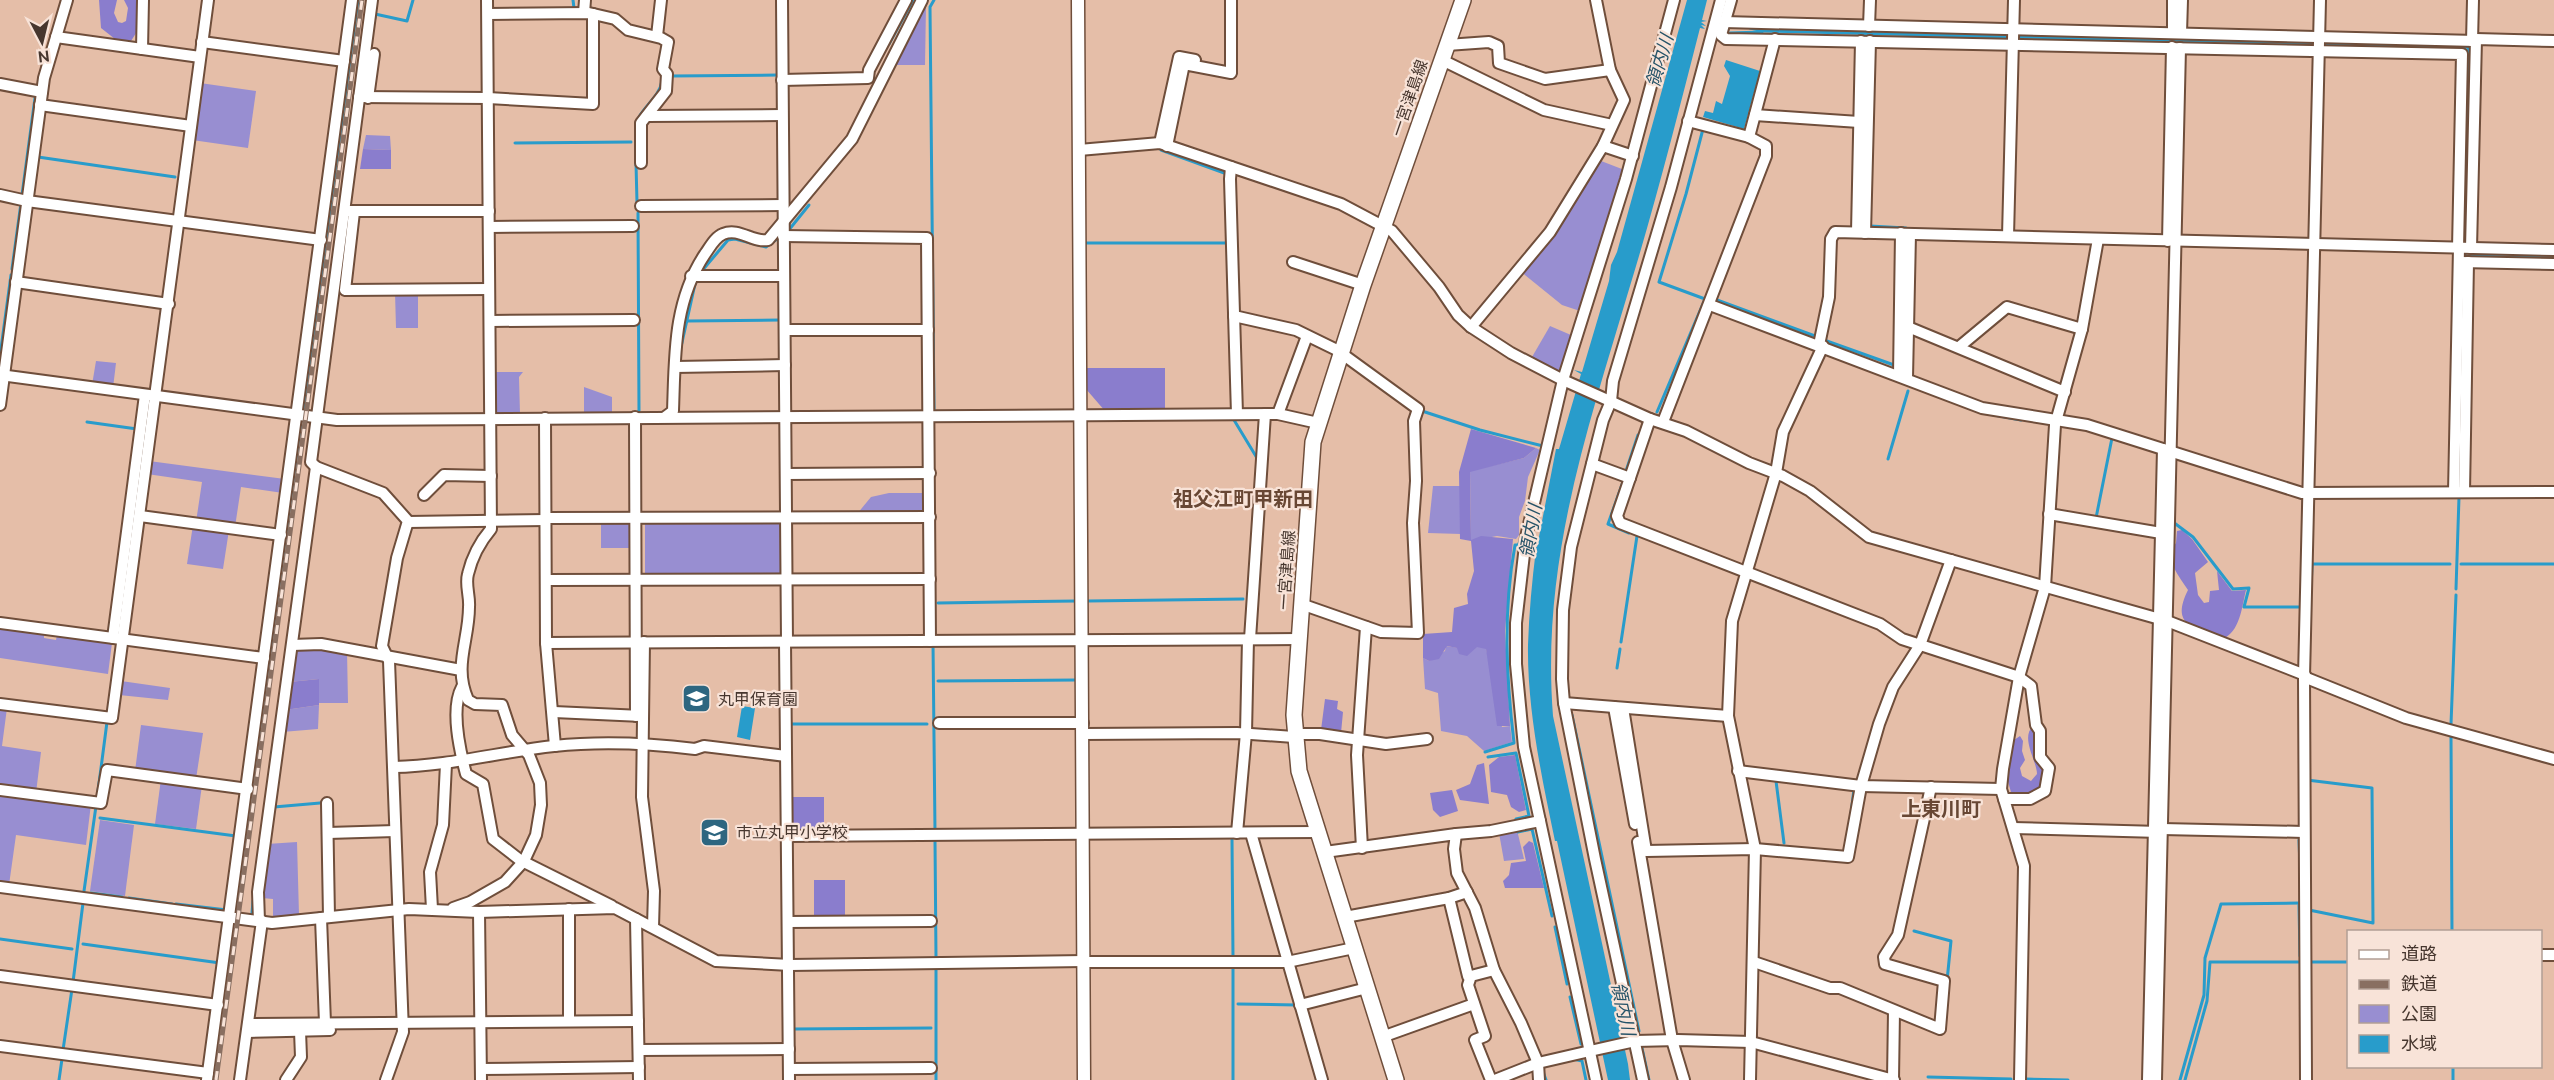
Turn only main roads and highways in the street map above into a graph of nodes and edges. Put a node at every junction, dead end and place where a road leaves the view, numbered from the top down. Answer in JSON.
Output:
{"nodes":[{"id":1,"x":1463,"y":0,"type":"edge"},
{"id":2,"x":1396,"y":1080,"type":"edge"}],
"edges":[{"from":1,"to":2,"type":"main road","name":"一宮津島線"}]}
